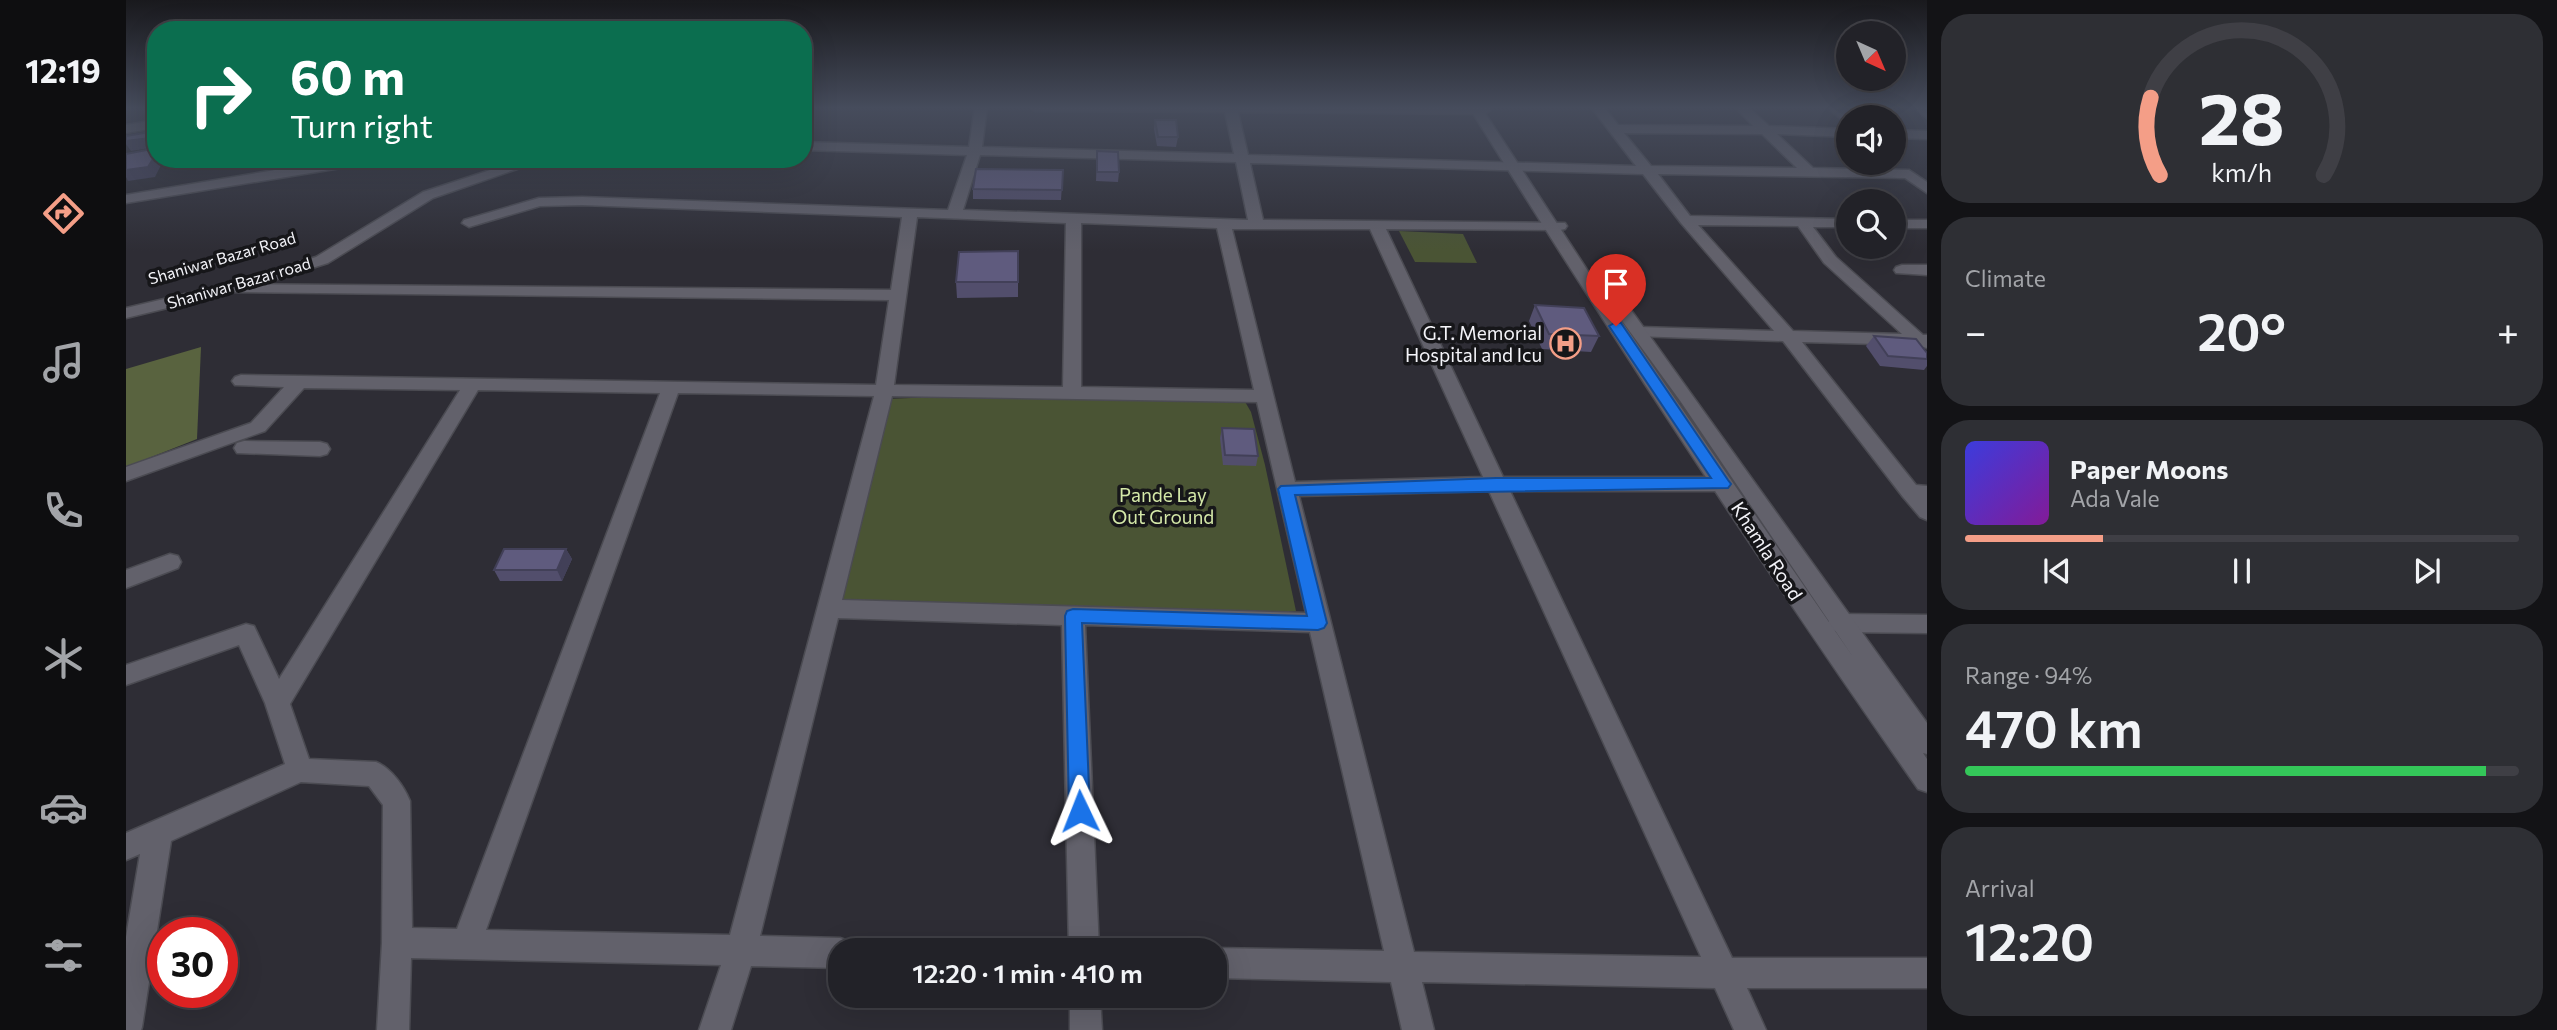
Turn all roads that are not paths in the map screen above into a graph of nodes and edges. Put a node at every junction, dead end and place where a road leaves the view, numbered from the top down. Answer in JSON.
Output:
{"nodes":[{"id":1,"x":974,"y":155,"type":"edge"},
{"id":2,"x":1130,"y":155,"type":"edge"},
{"id":3,"x":1241,"y":155,"type":"edge"},
{"id":4,"x":1508,"y":155,"type":"edge"},
{"id":5,"x":1635,"y":155,"type":"edge"},
{"id":6,"x":1791,"y":155,"type":"edge"},
{"id":7,"x":1242,"y":158,"type":"junction"},
{"id":8,"x":1514,"y":165,"type":"junction"},
{"id":9,"x":316,"y":168,"type":"edge"},
{"id":10,"x":489,"y":168,"type":"edge"},
{"id":11,"x":511,"y":168,"type":"edge"},
{"id":12,"x":1647,"y":170,"type":"junction"},
{"id":13,"x":1808,"y":171,"type":"junction"},
{"id":14,"x":1909,"y":174,"type":"junction"},
{"id":15,"x":1927,"y":175,"type":"edge"},
{"id":16,"x":1927,"y":189,"type":"edge"},
{"id":17,"x":126,"y":199,"type":"edge"},
{"id":18,"x":910,"y":213,"type":"junction"},
{"id":19,"x":954,"y":214,"type":"junction"},
{"id":20,"x":1074,"y":219,"type":"junction"},
{"id":21,"x":1686,"y":220,"type":"junction"},
{"id":22,"x":1802,"y":222,"type":"junction"},
{"id":23,"x":469,"y":223,"type":"dead end"},
{"id":24,"x":1836,"y":223,"type":"edge"},
{"id":25,"x":1223,"y":224,"type":"junction"},
{"id":26,"x":1256,"y":224,"type":"junction"},
{"id":27,"x":1906,"y":224,"type":"edge"},
{"id":28,"x":1927,"y":224,"type":"edge"},
{"id":29,"x":1376,"y":225,"type":"junction"},
{"id":30,"x":1555,"y":226,"type":"junction"},
{"id":31,"x":1902,"y":270,"type":"dead end"},
{"id":32,"x":1927,"y":270,"type":"edge"},
{"id":33,"x":236,"y":287,"type":"junction"},
{"id":34,"x":898,"y":295,"type":"junction"},
{"id":35,"x":126,"y":302,"type":"edge"},
{"id":36,"x":126,"y":313,"type":"edge"},
{"id":37,"x":1640,"y":332,"type":"junction"},
{"id":38,"x":1788,"y":336,"type":"junction"},
{"id":39,"x":1925,"y":343,"type":"edge"},
{"id":40,"x":241,"y":381,"type":"dead end"},
{"id":41,"x":299,"y":382,"type":"junction"},
{"id":42,"x":472,"y":385,"type":"junction"},
{"id":43,"x":671,"y":388,"type":"junction"},
{"id":44,"x":884,"y":392,"type":"junction"},
{"id":45,"x":1072,"y":394,"type":"junction"},
{"id":46,"x":1264,"y":396,"type":"junction"},
{"id":47,"x":258,"y":427,"type":"junction"},
{"id":48,"x":320,"y":449,"type":"dead end"},
{"id":49,"x":126,"y":474,"type":"edge"},
{"id":50,"x":1496,"y":484,"type":"junction"},
{"id":51,"x":1723,"y":484,"type":"junction"},
{"id":52,"x":1286,"y":489,"type":"junction"},
{"id":53,"x":1919,"y":493,"type":"edge"},
{"id":54,"x":1927,"y":512,"type":"edge"},
{"id":55,"x":170,"y":562,"type":"dead end"},
{"id":56,"x":126,"y":579,"type":"edge"},
{"id":57,"x":828,"y":609,"type":"junction"},
{"id":58,"x":1073,"y":616,"type":"junction"},
{"id":59,"x":1318,"y":623,"type":"junction"},
{"id":60,"x":1840,"y":623,"type":"junction"},
{"id":61,"x":1927,"y":624,"type":"edge"},
{"id":62,"x":126,"y":675,"type":"edge"},
{"id":63,"x":276,"y":703,"type":"junction"},
{"id":64,"x":1927,"y":743,"type":"edge"},
{"id":65,"x":300,"y":770,"type":"junction"},
{"id":66,"x":1927,"y":780,"type":"edge"},
{"id":67,"x":158,"y":833,"type":"junction"},
{"id":68,"x":126,"y":848,"type":"edge"},
{"id":69,"x":1084,"y":938,"type":"edge"},
{"id":70,"x":397,"y":943,"type":"junction"},
{"id":71,"x":466,"y":944,"type":"junction"},
{"id":72,"x":741,"y":951,"type":"junction"},
{"id":73,"x":828,"y":953,"type":"edge"},
{"id":74,"x":1227,"y":963,"type":"edge"},
{"id":75,"x":1402,"y":968,"type":"junction"},
{"id":76,"x":1723,"y":973,"type":"junction"},
{"id":77,"x":1927,"y":973,"type":"edge"},
{"id":78,"x":1085,"y":1008,"type":"edge"},
{"id":79,"x":126,"y":1027,"type":"edge"},
{"id":80,"x":393,"y":1030,"type":"edge"},
{"id":81,"x":715,"y":1030,"type":"edge"},
{"id":82,"x":1086,"y":1030,"type":"edge"},
{"id":83,"x":1418,"y":1030,"type":"edge"},
{"id":84,"x":1750,"y":1030,"type":"edge"}],
"edges":[{"from":1,"to":19,"type":"street"},
{"from":2,"to":7,"type":"street"},
{"from":3,"to":7,"type":"street"},
{"from":4,"to":8,"type":"street","name":"Khamla Road"},
{"from":5,"to":12,"type":"street"},
{"from":6,"to":13,"type":"street"},
{"from":7,"to":8,"type":"street"},
{"from":7,"to":26,"type":"street"},
{"from":8,"to":12,"type":"street"},
{"from":8,"to":30,"type":"street","name":"Khamla Road"},
{"from":9,"to":17,"type":"street"},
{"from":10,"to":35,"type":"street","name":"Shaniwar Bazar Road"},
{"from":11,"to":33,"type":"street","name":"Shaniwar Bazar road"},
{"from":12,"to":13,"type":"street"},
{"from":12,"to":21,"type":"street"},
{"from":13,"to":14,"type":"street"},
{"from":14,"to":15,"type":"street"},
{"from":14,"to":16,"type":"street"},
{"from":18,"to":19,"type":"street"},
{"from":18,"to":23,"type":"street"},
{"from":18,"to":34,"type":"street"},
{"from":19,"to":20,"type":"street"},
{"from":20,"to":25,"type":"street"},
{"from":20,"to":45,"type":"street"},
{"from":21,"to":22,"type":"street"},
{"from":21,"to":38,"type":"street"},
{"from":22,"to":24,"type":"street"},
{"from":22,"to":39,"type":"street"},
{"from":25,"to":26,"type":"street"},
{"from":25,"to":46,"type":"street"},
{"from":26,"to":29,"type":"street"},
{"from":27,"to":28,"type":"street"},
{"from":29,"to":30,"type":"street"},
{"from":29,"to":50,"type":"street"},
{"from":30,"to":37,"type":"street","name":"Khamla Road"},
{"from":30,"to":51,"type":"street","name":"Khamla Road"},
{"from":31,"to":32,"type":"street"},
{"from":33,"to":34,"type":"street"},
{"from":33,"to":36,"type":"street","name":"Shaniwar Bazar road"},
{"from":34,"to":44,"type":"street"},
{"from":37,"to":38,"type":"street"},
{"from":37,"to":60,"type":"street","name":"Khamla Road"},
{"from":38,"to":39,"type":"street"},
{"from":38,"to":53,"type":"street"},
{"from":40,"to":41,"type":"street"},
{"from":41,"to":42,"type":"street"},
{"from":41,"to":47,"type":"street"},
{"from":42,"to":43,"type":"street"},
{"from":42,"to":63,"type":"street"},
{"from":43,"to":44,"type":"street"},
{"from":43,"to":71,"type":"street"},
{"from":44,"to":45,"type":"street"},
{"from":44,"to":57,"type":"street"},
{"from":45,"to":46,"type":"street"},
{"from":46,"to":52,"type":"street"},
{"from":47,"to":48,"type":"street"},
{"from":47,"to":49,"type":"street"},
{"from":50,"to":51,"type":"street"},
{"from":50,"to":52,"type":"street"},
{"from":50,"to":76,"type":"street"},
{"from":51,"to":66,"type":"street","name":"Khamla Road"},
{"from":52,"to":59,"type":"street"},
{"from":53,"to":54,"type":"street"},
{"from":55,"to":56,"type":"street"},
{"from":57,"to":58,"type":"street"},
{"from":57,"to":72,"type":"street"},
{"from":58,"to":59,"type":"street"},
{"from":58,"to":69,"type":"street"},
{"from":59,"to":75,"type":"street"},
{"from":60,"to":61,"type":"street"},
{"from":60,"to":64,"type":"street","name":"Khamla Road"},
{"from":62,"to":63,"type":"street"},
{"from":63,"to":65,"type":"street"},
{"from":65,"to":67,"type":"street"},
{"from":65,"to":70,"type":"street"},
{"from":67,"to":68,"type":"street"},
{"from":67,"to":79,"type":"street"},
{"from":70,"to":71,"type":"street"},
{"from":70,"to":80,"type":"street"},
{"from":71,"to":72,"type":"street"},
{"from":72,"to":73,"type":"street"},
{"from":72,"to":81,"type":"street"},
{"from":74,"to":75,"type":"street"},
{"from":75,"to":76,"type":"street"},
{"from":75,"to":83,"type":"street"},
{"from":76,"to":77,"type":"street"},
{"from":76,"to":84,"type":"street"},
{"from":78,"to":82,"type":"street"}]}
